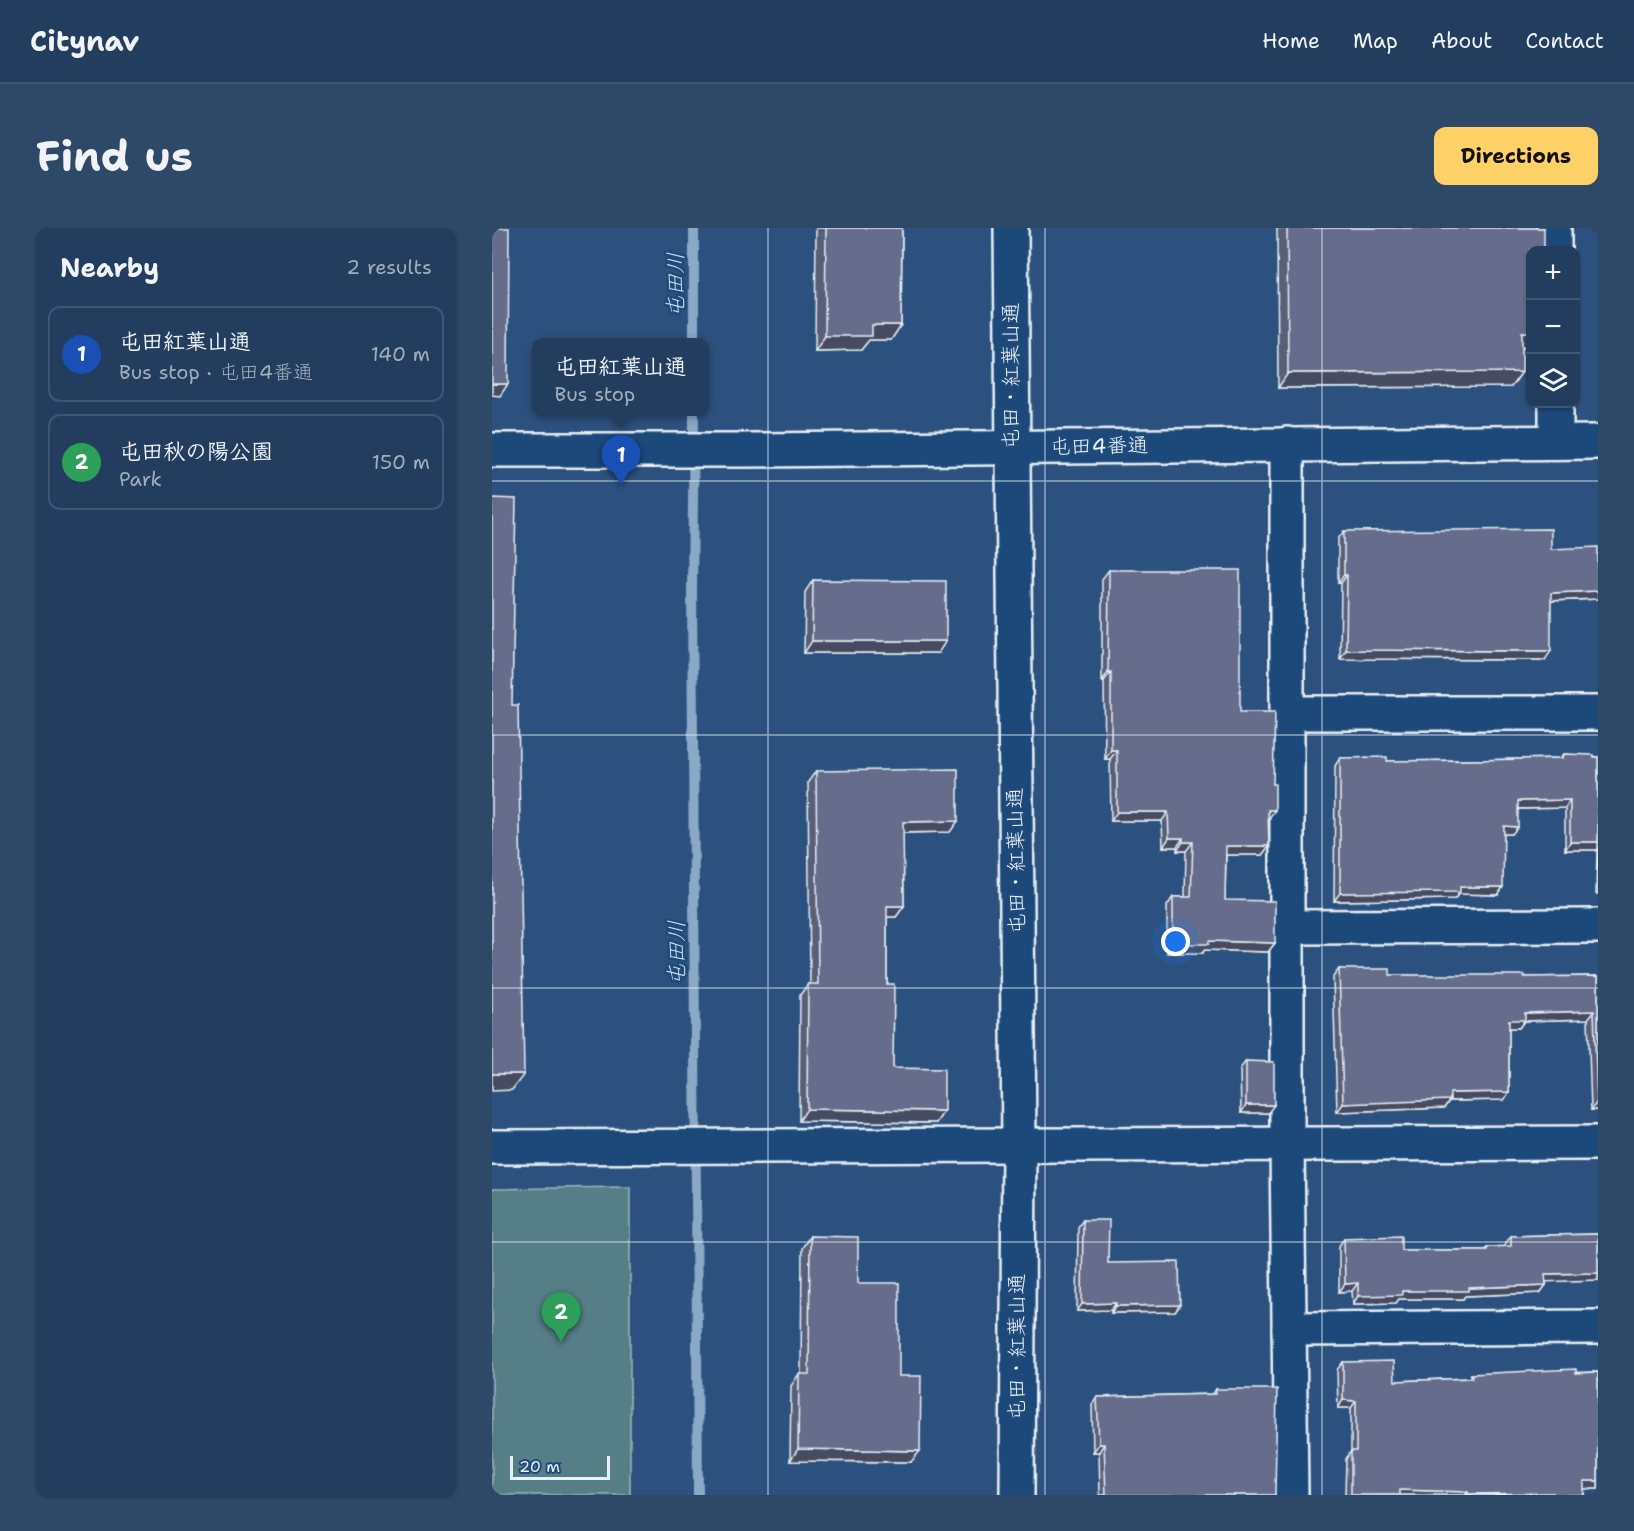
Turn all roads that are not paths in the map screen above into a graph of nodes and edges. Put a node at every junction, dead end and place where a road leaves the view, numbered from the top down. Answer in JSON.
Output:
{"nodes":[{"id":1,"x":1011,"y":228,"type":"edge"},
{"id":2,"x":1554,"y":228,"type":"edge"},
{"id":3,"x":1554,"y":246,"type":"edge"},
{"id":4,"x":1556,"y":408,"type":"edge"},
{"id":5,"x":1556,"y":442,"type":"junction"},
{"id":6,"x":1598,"y":442,"type":"edge"},
{"id":7,"x":1287,"y":444,"type":"junction"},
{"id":8,"x":1011,"y":447,"type":"junction"},
{"id":9,"x":492,"y":450,"type":"edge"},
{"id":10,"x":1287,"y":713,"type":"junction"},
{"id":11,"x":1598,"y":713,"type":"edge"},
{"id":12,"x":1598,"y":926,"type":"edge"},
{"id":13,"x":1287,"y":927,"type":"junction"},
{"id":14,"x":1598,"y":1143,"type":"edge"},
{"id":15,"x":1019,"y":1144,"type":"junction"},
{"id":16,"x":1287,"y":1144,"type":"junction"},
{"id":17,"x":492,"y":1148,"type":"edge"},
{"id":18,"x":1598,"y":1327,"type":"edge"},
{"id":19,"x":1289,"y":1329,"type":"junction"},
{"id":20,"x":1017,"y":1495,"type":"edge"},
{"id":21,"x":1291,"y":1495,"type":"edge"}],
"edges":[{"from":1,"to":8,"type":"street","name":"屯田・紅葉山通"},
{"from":2,"to":3,"type":"street"},
{"from":4,"to":5,"type":"street"},
{"from":5,"to":6,"type":"street","name":"屯田4番通"},
{"from":5,"to":7,"type":"street","name":"屯田4番通"},
{"from":7,"to":8,"type":"street","name":"屯田4番通"},
{"from":7,"to":10,"type":"street"},
{"from":8,"to":9,"type":"street","name":"屯田4番通"},
{"from":8,"to":15,"type":"street","name":"屯田・紅葉山通"},
{"from":10,"to":11,"type":"street"},
{"from":10,"to":13,"type":"street"},
{"from":12,"to":13,"type":"street"},
{"from":13,"to":16,"type":"street"},
{"from":14,"to":16,"type":"street"},
{"from":15,"to":16,"type":"street"},
{"from":15,"to":17,"type":"street"},
{"from":15,"to":20,"type":"street","name":"屯田・紅葉山通"},
{"from":16,"to":19,"type":"street"},
{"from":18,"to":19,"type":"street"},
{"from":19,"to":21,"type":"street"}]}
